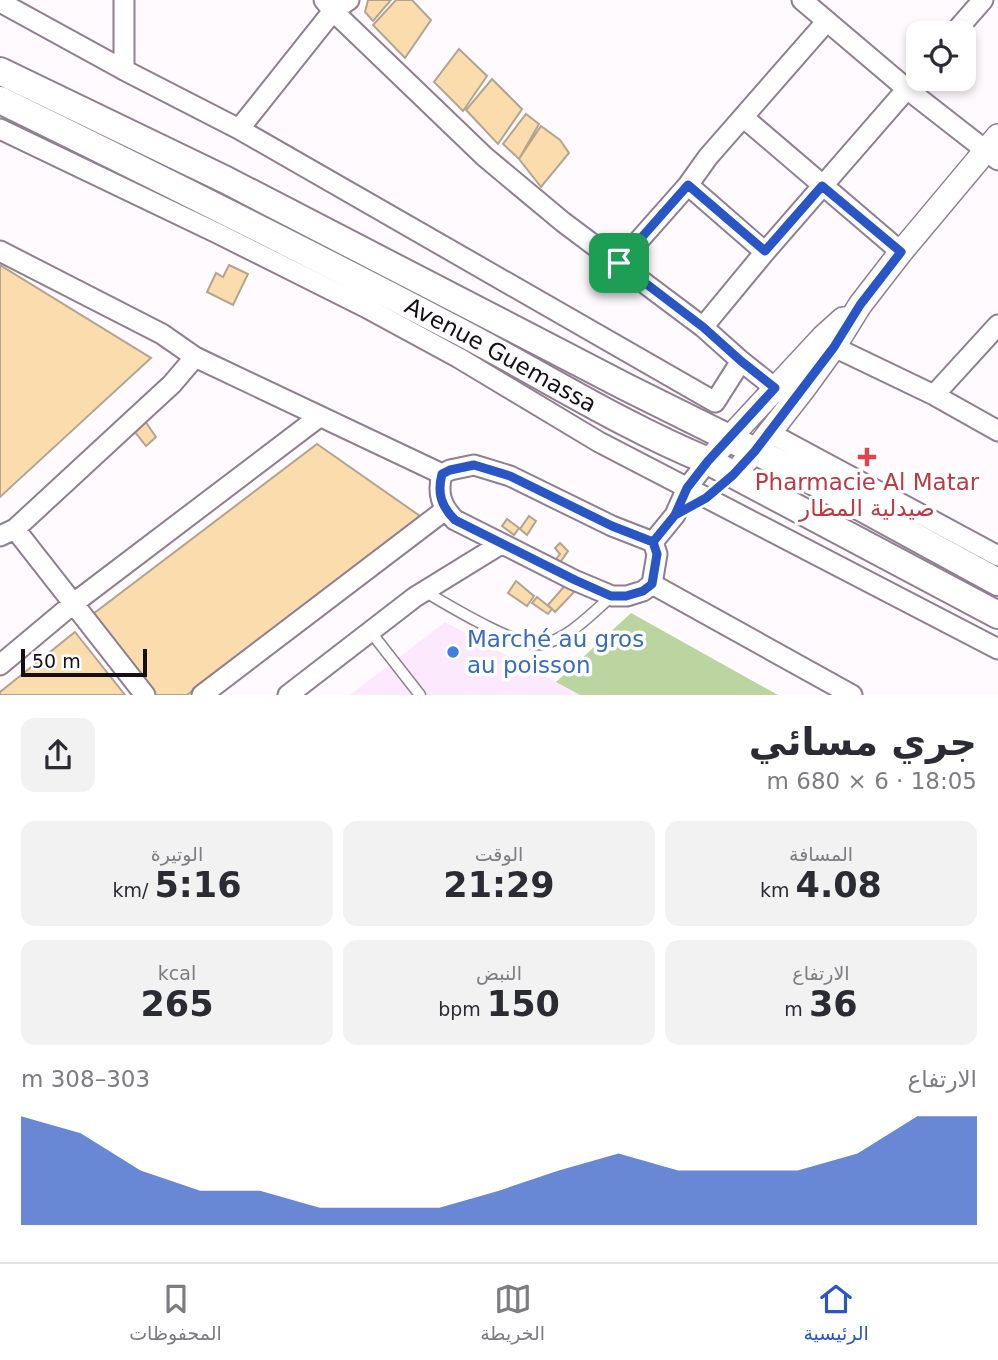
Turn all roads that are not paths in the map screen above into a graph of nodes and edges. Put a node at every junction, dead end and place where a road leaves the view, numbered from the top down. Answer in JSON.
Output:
{"nodes":[{"id":1,"x":124,"y":0,"type":"edge"},
{"id":2,"x":802,"y":0,"type":"edge"},
{"id":3,"x":983,"y":0,"type":"edge"},
{"id":4,"x":0,"y":2,"type":"edge"},
{"id":5,"x":335,"y":4,"type":"edge"},
{"id":6,"x":827,"y":21,"type":"junction"},
{"id":7,"x":965,"y":21,"type":"edge"},
{"id":8,"x":124,"y":69,"type":"junction"},
{"id":9,"x":0,"y":71,"type":"edge"},
{"id":10,"x":906,"y":77,"type":"edge"},
{"id":11,"x":906,"y":90,"type":"edge"},
{"id":12,"x":924,"y":91,"type":"edge"},
{"id":13,"x":0,"y":100,"type":"edge"},
{"id":14,"x":743,"y":117,"type":"junction"},
{"id":15,"x":239,"y":129,"type":"junction"},
{"id":16,"x":2,"y":133,"type":"edge"},
{"id":17,"x":994,"y":149,"type":"edge"},
{"id":18,"x":688,"y":185,"type":"junction"},
{"id":19,"x":822,"y":186,"type":"junction"},
{"id":20,"x":0,"y":251,"type":"edge"},
{"id":21,"x":765,"y":251,"type":"junction"},
{"id":22,"x":901,"y":252,"type":"junction"},
{"id":23,"x":619,"y":263,"type":"junction"},
{"id":24,"x":860,"y":305,"type":"junction"},
{"id":25,"x":998,"y":325,"type":"edge"},
{"id":26,"x":703,"y":327,"type":"junction"},
{"id":27,"x":834,"y":347,"type":"junction"},
{"id":28,"x":195,"y":357,"type":"junction"},
{"id":29,"x":741,"y":361,"type":"junction"},
{"id":30,"x":775,"y":388,"type":"junction"},
{"id":31,"x":934,"y":395,"type":"junction"},
{"id":32,"x":319,"y":417,"type":"junction"},
{"id":33,"x":998,"y":431,"type":"edge"},
{"id":34,"x":730,"y":438,"type":"junction"},
{"id":35,"x":762,"y":441,"type":"junction"},
{"id":36,"x":708,"y":461,"type":"junction"},
{"id":37,"x":442,"y":474,"type":"junction"},
{"id":38,"x":733,"y":475,"type":"junction"},
{"id":39,"x":687,"y":488,"type":"junction"},
{"id":40,"x":706,"y":498,"type":"junction"},
{"id":41,"x":445,"y":510,"type":"junction"},
{"id":42,"x":675,"y":515,"type":"junction"},
{"id":43,"x":7,"y":533,"type":"edge"},
{"id":44,"x":653,"y":542,"type":"junction"},
{"id":45,"x":501,"y":544,"type":"junction"},
{"id":46,"x":998,"y":556,"type":"edge"},
{"id":47,"x":998,"y":582,"type":"edge"},
{"id":48,"x":652,"y":584,"type":"junction"},
{"id":49,"x":424,"y":591,"type":"junction"},
{"id":50,"x":611,"y":596,"type":"junction"},
{"id":51,"x":74,"y":603,"type":"junction"},
{"id":52,"x":998,"y":615,"type":"edge"},
{"id":53,"x":370,"y":630,"type":"junction"},
{"id":54,"x":998,"y":649,"type":"edge"},
{"id":55,"x":0,"y":665,"type":"edge"},
{"id":56,"x":417,"y":694,"type":"edge"},
{"id":57,"x":145,"y":695,"type":"edge"},
{"id":58,"x":202,"y":695,"type":"edge"},
{"id":59,"x":288,"y":695,"type":"edge"},
{"id":60,"x":852,"y":695,"type":"edge"}],
"edges":[{"from":1,"to":8,"type":"street"},
{"from":2,"to":6,"type":"street"},
{"from":3,"to":7,"type":"street"},
{"from":4,"to":8,"type":"street"},
{"from":5,"to":15,"type":"street"},
{"from":5,"to":23,"type":"street"},
{"from":6,"to":10,"type":"street"},
{"from":6,"to":14,"type":"street"},
{"from":8,"to":15,"type":"street"},
{"from":9,"to":34,"type":"main road","name":"Avenue Guemassa"},
{"from":11,"to":19,"type":"street"},
{"from":12,"to":17,"type":"street"},
{"from":13,"to":36,"type":"main road","name":"Avenue Guemassa"},
{"from":14,"to":18,"type":"street"},
{"from":14,"to":19,"type":"street"},
{"from":15,"to":29,"type":"street"},
{"from":16,"to":39,"type":"street"},
{"from":17,"to":22,"type":"street"},
{"from":18,"to":21,"type":"street"},
{"from":18,"to":23,"type":"street"},
{"from":19,"to":21,"type":"street"},
{"from":19,"to":22,"type":"street"},
{"from":20,"to":28,"type":"street"},
{"from":21,"to":26,"type":"street"},
{"from":22,"to":24,"type":"street"},
{"from":23,"to":26,"type":"street"},
{"from":24,"to":27,"type":"street"},
{"from":24,"to":30,"type":"street"},
{"from":25,"to":31,"type":"street"},
{"from":26,"to":29,"type":"street"},
{"from":27,"to":31,"type":"street"},
{"from":27,"to":35,"type":"street"},
{"from":28,"to":32,"type":"street"},
{"from":28,"to":43,"type":"street"},
{"from":29,"to":30,"type":"street"},
{"from":30,"to":34,"type":"street"},
{"from":31,"to":33,"type":"street"},
{"from":32,"to":37,"type":"street"},
{"from":32,"to":51,"type":"street"},
{"from":34,"to":35,"type":"main road","name":"Avenue Guemassa"},
{"from":34,"to":36,"type":"street"},
{"from":35,"to":38,"type":"street"},
{"from":35,"to":46,"type":"street"},
{"from":35,"to":47,"type":"main road","name":"Avenue Guemassa"},
{"from":36,"to":38,"type":"main road","name":"Avenue Guemassa"},
{"from":36,"to":39,"type":"street"},
{"from":37,"to":41,"type":"street"},
{"from":37,"to":44,"type":"street"},
{"from":38,"to":40,"type":"street"},
{"from":38,"to":52,"type":"main road","name":"Avenue Guemassa"},
{"from":39,"to":40,"type":"street"},
{"from":39,"to":42,"type":"street"},
{"from":40,"to":42,"type":"street"},
{"from":40,"to":54,"type":"street"},
{"from":41,"to":45,"type":"street"},
{"from":41,"to":58,"type":"street"},
{"from":42,"to":44,"type":"street"},
{"from":43,"to":51,"type":"street"},
{"from":44,"to":48,"type":"street"},
{"from":45,"to":49,"type":"street"},
{"from":45,"to":50,"type":"street"},
{"from":48,"to":50,"type":"street"},
{"from":48,"to":60,"type":"street"},
{"from":49,"to":50,"type":"lane"},
{"from":49,"to":53,"type":"street"},
{"from":51,"to":55,"type":"street"},
{"from":51,"to":57,"type":"street"},
{"from":53,"to":56,"type":"lane"},
{"from":53,"to":59,"type":"street"}]}
